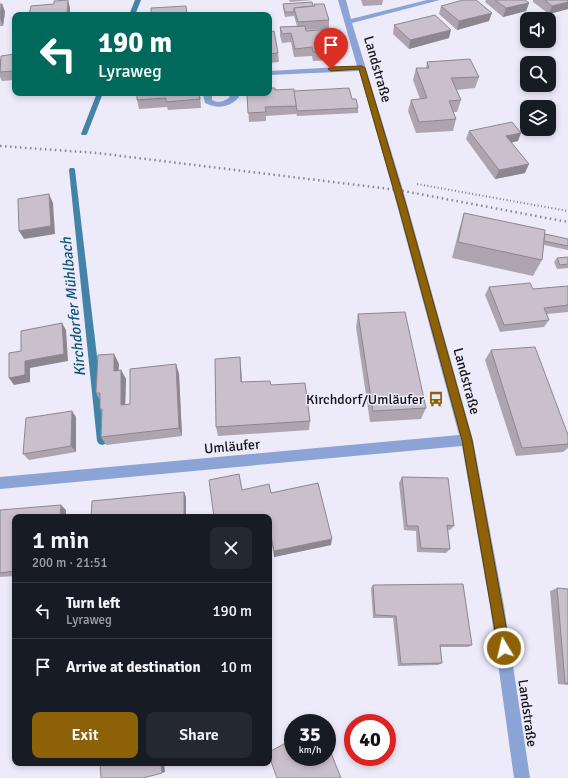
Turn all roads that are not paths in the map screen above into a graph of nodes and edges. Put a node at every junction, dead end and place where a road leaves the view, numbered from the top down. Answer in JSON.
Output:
{"nodes":[{"id":1,"x":342,"y":0,"type":"edge"},
{"id":2,"x":436,"y":0,"type":"edge"},
{"id":3,"x":348,"y":22,"type":"junction"},
{"id":4,"x":362,"y":68,"type":"junction"},
{"id":5,"x":272,"y":72,"type":"edge"},
{"id":6,"x":207,"y":96,"type":"edge"},
{"id":7,"x":235,"y":96,"type":"edge"},
{"id":8,"x":467,"y":440,"type":"junction"},
{"id":9,"x":0,"y":483,"type":"edge"},
{"id":10,"x":522,"y":778,"type":"edge"}],
"edges":[{"from":1,"to":3,"type":"street","name":"Landstraße"},
{"from":2,"to":3,"type":"street"},
{"from":3,"to":4,"type":"street","name":"Landstraße"},
{"from":4,"to":5,"type":"street"},
{"from":4,"to":8,"type":"street","name":"Landstraße"},
{"from":6,"to":7,"type":"street"},
{"from":8,"to":9,"type":"street","name":"Umläufer"},
{"from":8,"to":10,"type":"street","name":"Landstraße"}]}
